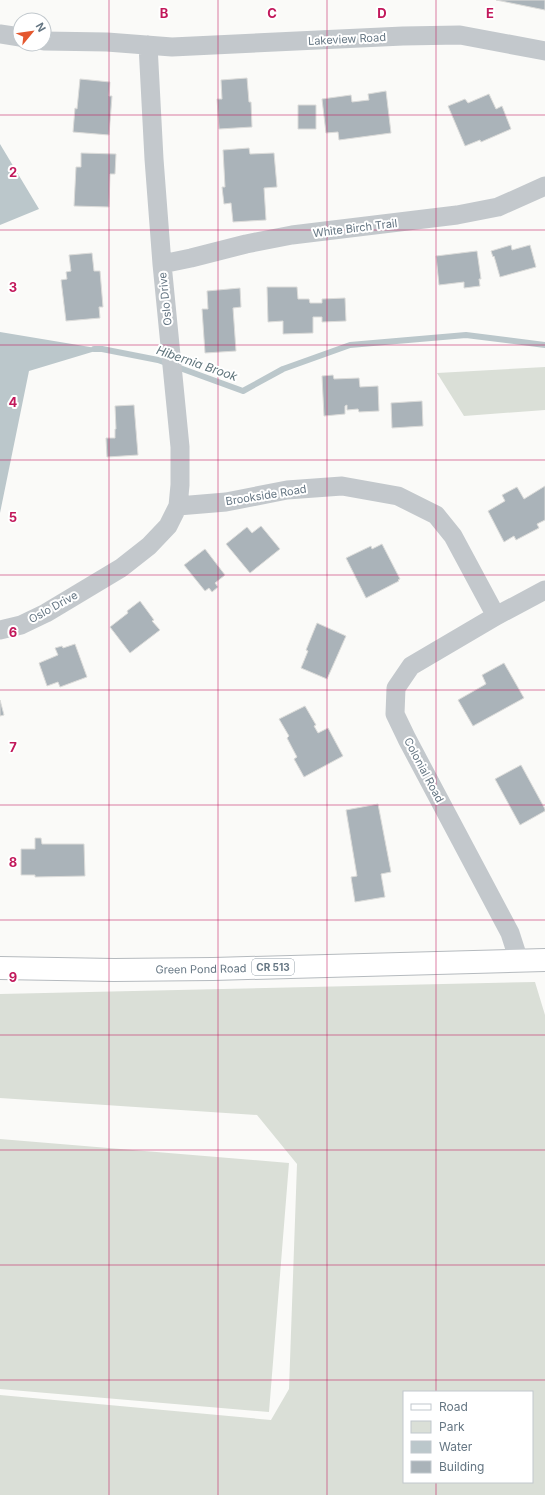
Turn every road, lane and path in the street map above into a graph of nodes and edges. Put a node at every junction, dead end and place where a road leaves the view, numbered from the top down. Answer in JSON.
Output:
{"nodes":[{"id":1,"x":0,"y":34,"type":"edge"},
{"id":2,"x":12,"y":36,"type":"edge"},
{"id":3,"x":52,"y":41,"type":"edge"},
{"id":4,"x":148,"y":45,"type":"junction"},
{"id":5,"x":545,"y":51,"type":"edge"},
{"id":6,"x":545,"y":186,"type":"edge"},
{"id":7,"x":162,"y":264,"type":"junction"},
{"id":8,"x":178,"y":506,"type":"junction"},
{"id":9,"x":545,"y":590,"type":"edge"},
{"id":10,"x":496,"y":616,"type":"junction"},
{"id":11,"x":0,"y":630,"type":"edge"},
{"id":12,"x":545,"y":960,"type":"edge"},
{"id":13,"x":519,"y":961,"type":"junction"},
{"id":14,"x":0,"y":968,"type":"edge"}],
"edges":[{"from":1,"to":2,"type":"street"},
{"from":3,"to":4,"type":"street"},
{"from":4,"to":5,"type":"street","name":"Lakeview Road"},
{"from":4,"to":7,"type":"street","name":"Oslo Drive"},
{"from":6,"to":7,"type":"street","name":"White Birch Trail"},
{"from":7,"to":8,"type":"street","name":"Oslo Drive"},
{"from":8,"to":10,"type":"street","name":"Brookside Road"},
{"from":8,"to":11,"type":"street","name":"Oslo Drive"},
{"from":9,"to":10,"type":"street","name":"Colonial Road"},
{"from":10,"to":13,"type":"street","name":"Colonial Road"},
{"from":12,"to":13,"type":"main road","name":"Green Pond Road","number":"CR 513"},
{"from":13,"to":14,"type":"main road","name":"Green Pond Road","number":"CR 513"}]}
